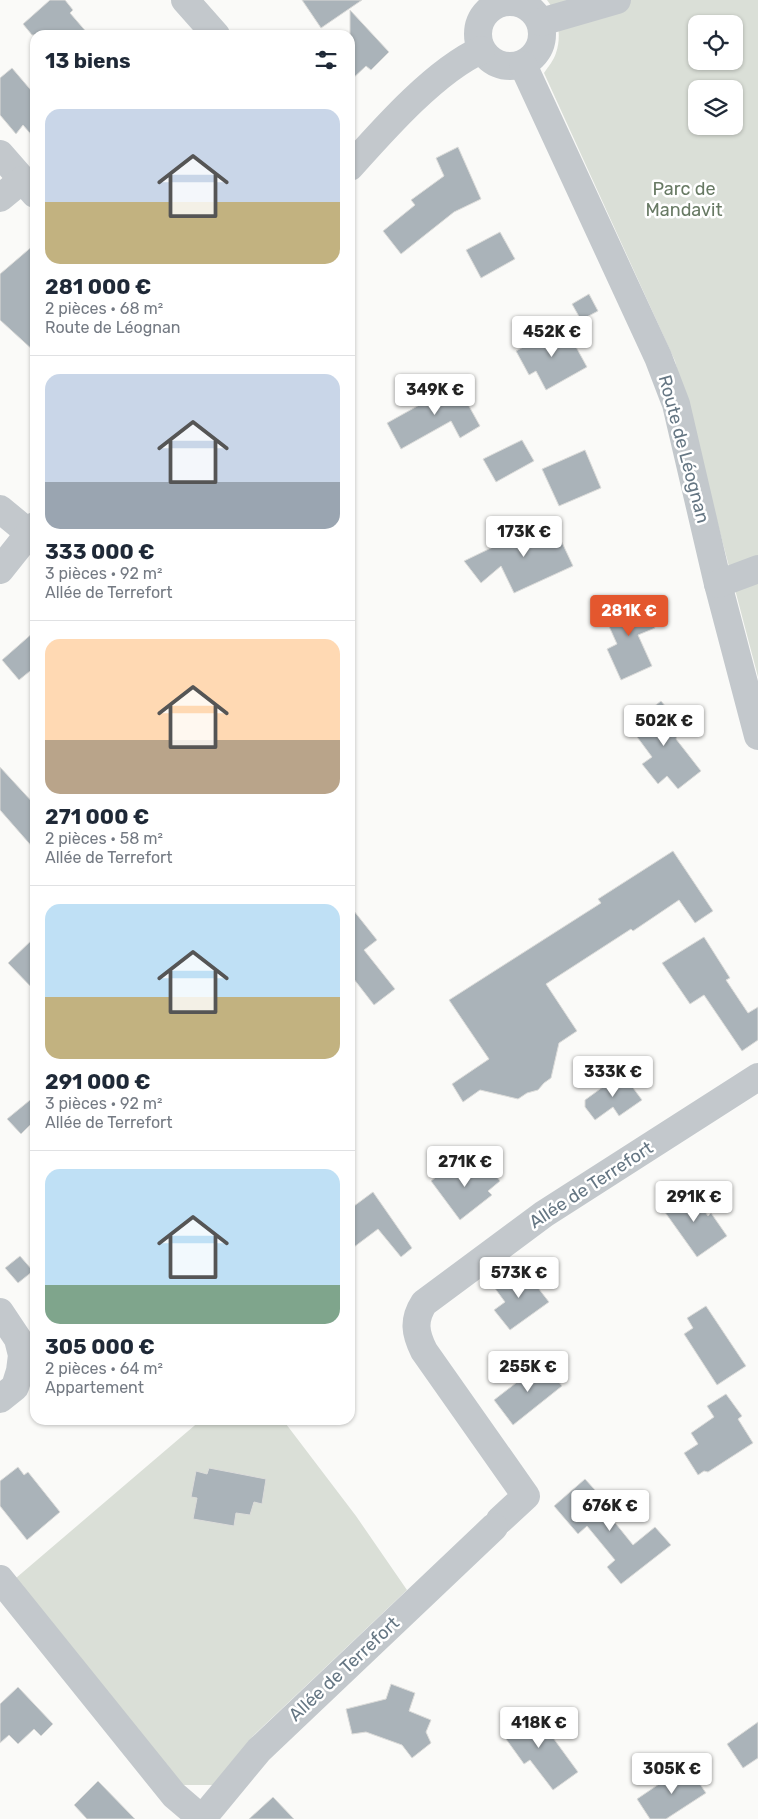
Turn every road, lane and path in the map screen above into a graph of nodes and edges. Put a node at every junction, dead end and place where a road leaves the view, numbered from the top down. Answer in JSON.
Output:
{"nodes":[{"id":1,"x":185,"y":0,"type":"edge"},
{"id":2,"x":617,"y":0,"type":"edge"},
{"id":3,"x":497,"y":2,"type":"edge"},
{"id":4,"x":540,"y":22,"type":"junction"},
{"id":5,"x":212,"y":30,"type":"edge"},
{"id":6,"x":481,"y":50,"type":"junction"},
{"id":7,"x":523,"y":64,"type":"junction"},
{"id":8,"x":0,"y":154,"type":"edge"},
{"id":9,"x":355,"y":162,"type":"edge"},
{"id":10,"x":29,"y":187,"type":"edge"},
{"id":11,"x":0,"y":198,"type":"edge"},
{"id":12,"x":0,"y":509,"type":"edge"},
{"id":13,"x":30,"y":529,"type":"edge"},
{"id":14,"x":30,"y":532,"type":"edge"},
{"id":15,"x":758,"y":569,"type":"edge"},
{"id":16,"x":0,"y":570,"type":"edge"},
{"id":17,"x":718,"y":584,"type":"junction"},
{"id":18,"x":758,"y":736,"type":"edge"},
{"id":19,"x":758,"y":1077,"type":"edge"},
{"id":20,"x":0,"y":1312,"type":"edge"},
{"id":21,"x":0,"y":1399,"type":"edge"},
{"id":22,"x":0,"y":1580,"type":"edge"},
{"id":23,"x":202,"y":1819,"type":"edge"}],
"edges":[{"from":1,"to":5,"type":"street"},
{"from":2,"to":4,"type":"street"},
{"from":3,"to":4,"type":"street"},
{"from":3,"to":6,"type":"street"},
{"from":4,"to":7,"type":"street"},
{"from":6,"to":7,"type":"street"},
{"from":6,"to":9,"type":"street"},
{"from":7,"to":17,"type":"street","name":"Route de Léognan"},
{"from":8,"to":10,"type":"street"},
{"from":10,"to":11,"type":"street"},
{"from":12,"to":13,"type":"street"},
{"from":14,"to":16,"type":"street"},
{"from":15,"to":17,"type":"street"},
{"from":17,"to":18,"type":"street","name":"Route de Léognan"},
{"from":19,"to":23,"type":"street","name":"Allée de Terrefort"},
{"from":20,"to":21,"type":"street"},
{"from":22,"to":23,"type":"street"}]}
